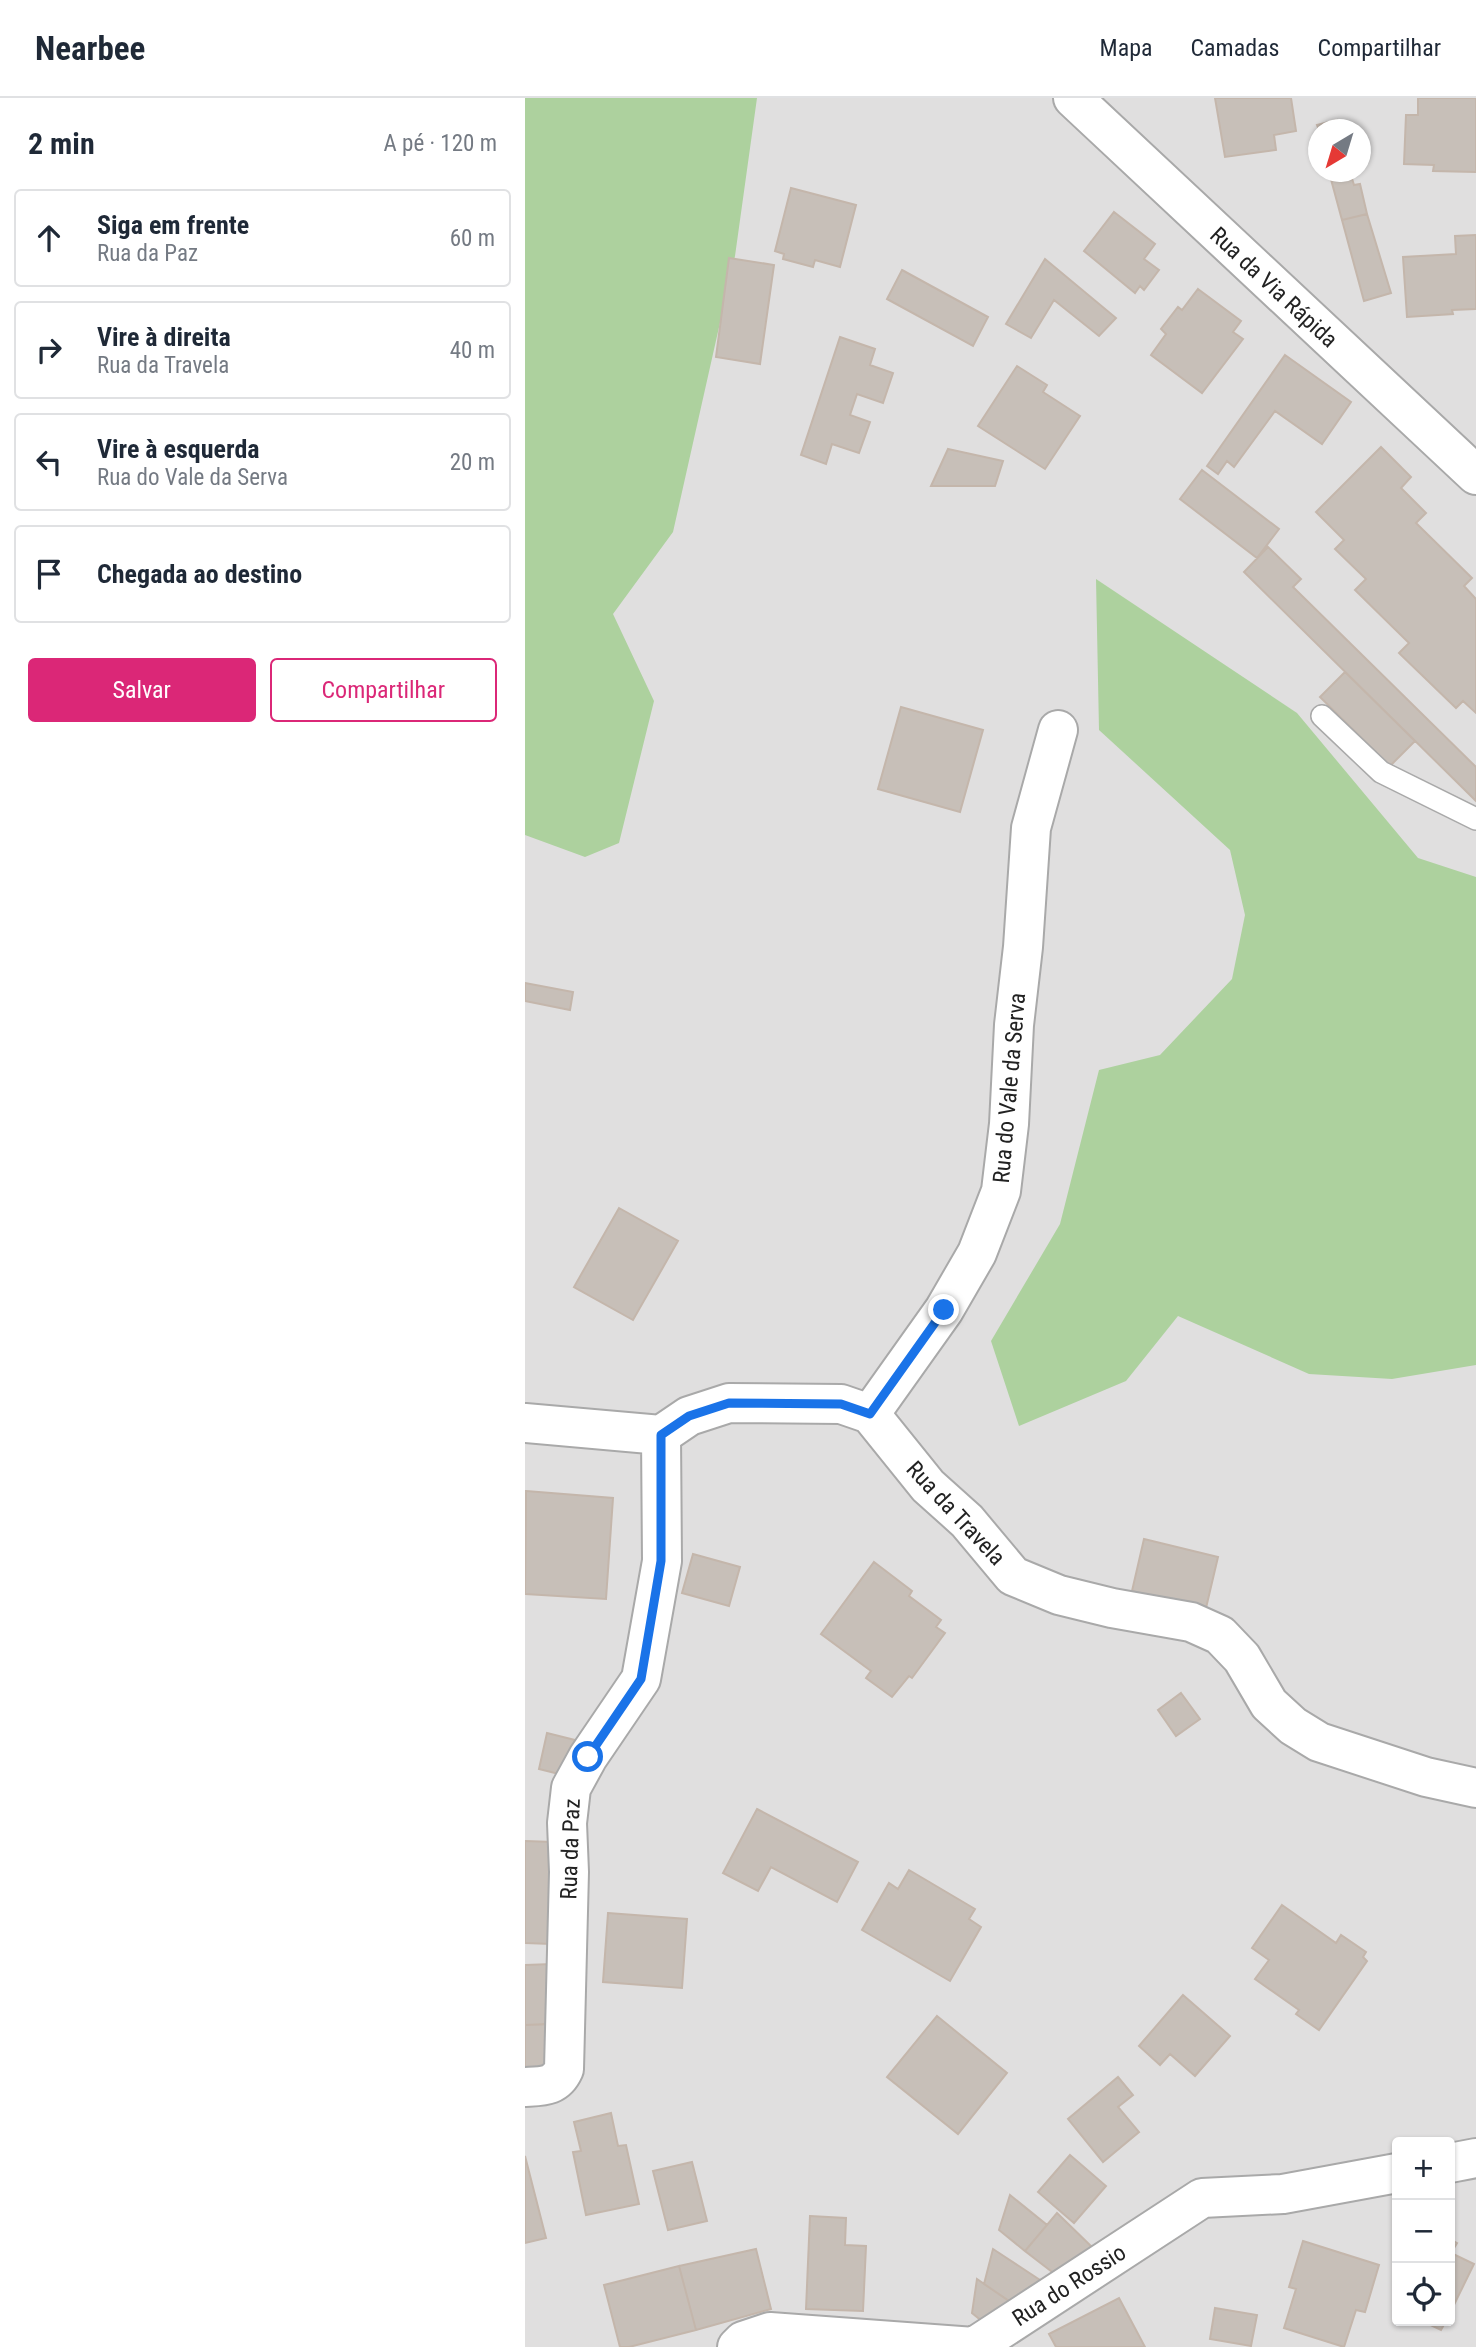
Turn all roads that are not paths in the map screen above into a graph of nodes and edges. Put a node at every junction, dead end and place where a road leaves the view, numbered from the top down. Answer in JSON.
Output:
{"nodes":[{"id":1,"x":1073,"y":98,"type":"edge"},
{"id":2,"x":1476,"y":475,"type":"edge"},
{"id":3,"x":1322,"y":716,"type":"dead end"},
{"id":4,"x":1058,"y":730,"type":"dead end"},
{"id":5,"x":1476,"y":819,"type":"edge"},
{"id":6,"x":870,"y":1414,"type":"junction"},
{"id":7,"x":525,"y":1423,"type":"edge"},
{"id":8,"x":661,"y":1435,"type":"junction"},
{"id":9,"x":1476,"y":1788,"type":"edge"},
{"id":10,"x":525,"y":2087,"type":"edge"},
{"id":11,"x":1476,"y":2158,"type":"edge"},
{"id":12,"x":1455,"y":2162,"type":"edge"},
{"id":13,"x":1392,"y":2174,"type":"edge"},
{"id":14,"x":737,"y":2347,"type":"edge"},
{"id":15,"x":974,"y":2347,"type":"edge"}],
"edges":[{"from":1,"to":2,"type":"street","name":"Rua da Via Rápida"},
{"from":3,"to":5,"type":"lane"},
{"from":4,"to":6,"type":"street","name":"Rua do Vale da Serva"},
{"from":6,"to":8,"type":"street"},
{"from":6,"to":9,"type":"street","name":"Rua da Travela"},
{"from":7,"to":8,"type":"street"},
{"from":8,"to":10,"type":"street","name":"Rua da Paz"},
{"from":11,"to":12,"type":"street"},
{"from":13,"to":15,"type":"street","name":"Rua do Rossio"},
{"from":14,"to":15,"type":"street","name":"Rua do Rossio"}]}
